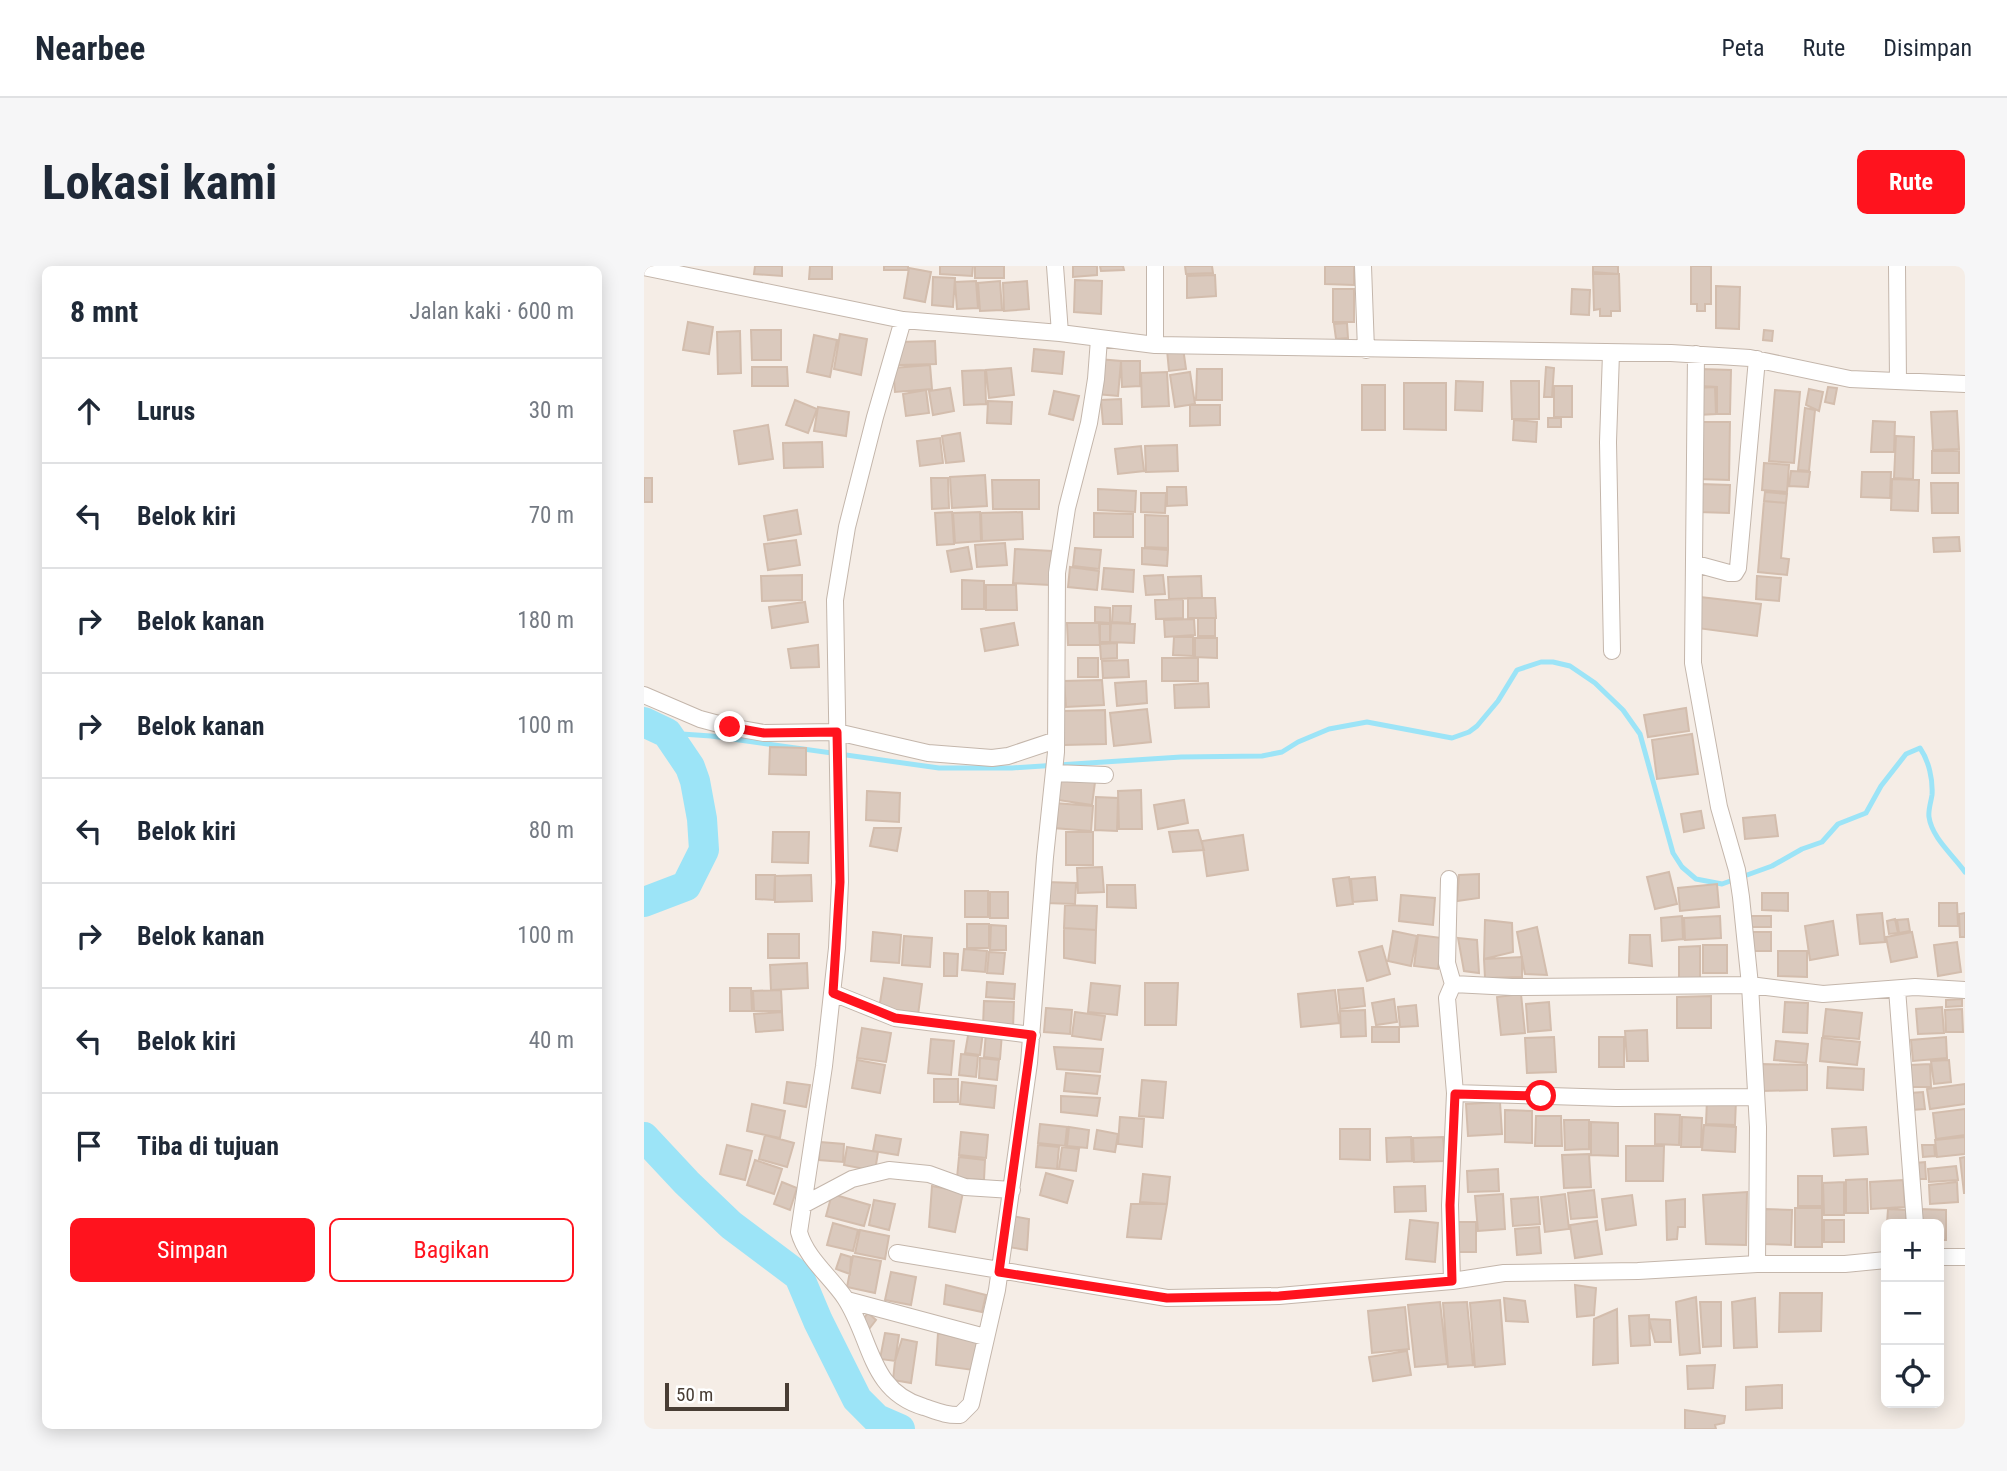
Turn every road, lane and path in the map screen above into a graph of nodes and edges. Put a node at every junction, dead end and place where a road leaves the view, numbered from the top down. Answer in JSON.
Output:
{"nodes":[{"id":1,"x":1055,"y":266,"type":"edge"},
{"id":2,"x":1155,"y":266,"type":"edge"},
{"id":3,"x":1363,"y":266,"type":"edge"},
{"id":4,"x":1897,"y":266,"type":"edge"},
{"id":5,"x":644,"y":267,"type":"edge"},
{"id":6,"x":903,"y":320,"type":"junction"},
{"id":7,"x":1060,"y":333,"type":"junction"},
{"id":8,"x":1099,"y":339,"type":"junction"},
{"id":9,"x":1155,"y":345,"type":"junction"},
{"id":10,"x":1366,"y":350,"type":"junction"},
{"id":11,"x":1611,"y":353,"type":"junction"},
{"id":12,"x":1696,"y":354,"type":"junction"},
{"id":13,"x":1757,"y":359,"type":"junction"},
{"id":14,"x":1898,"y":381,"type":"junction"},
{"id":15,"x":1965,"y":384,"type":"edge"},
{"id":16,"x":1696,"y":564,"type":"junction"},
{"id":17,"x":1612,"y":651,"type":"dead end"},
{"id":18,"x":644,"y":695,"type":"edge"},
{"id":19,"x":837,"y":740,"type":"junction"},
{"id":20,"x":1055,"y":759,"type":"junction"},
{"id":21,"x":1105,"y":775,"type":"dead end"},
{"id":22,"x":1449,"y":879,"type":"dead end"},
{"id":23,"x":1453,"y":984,"type":"junction"},
{"id":24,"x":1750,"y":985,"type":"junction"},
{"id":25,"x":1897,"y":989,"type":"junction"},
{"id":26,"x":1965,"y":990,"type":"edge"},
{"id":27,"x":833,"y":993,"type":"junction"},
{"id":28,"x":1032,"y":1035,"type":"junction"},
{"id":29,"x":1455,"y":1094,"type":"junction"},
{"id":30,"x":1756,"y":1097,"type":"junction"},
{"id":31,"x":1012,"y":1190,"type":"junction"},
{"id":32,"x":803,"y":1205,"type":"junction"},
{"id":33,"x":1915,"y":1219,"type":"edge"},
{"id":34,"x":897,"y":1253,"type":"dead end"},
{"id":35,"x":1944,"y":1257,"type":"edge"},
{"id":36,"x":1965,"y":1257,"type":"edge"},
{"id":37,"x":1881,"y":1260,"type":"edge"},
{"id":38,"x":1757,"y":1264,"type":"junction"},
{"id":39,"x":999,"y":1272,"type":"junction"},
{"id":40,"x":1452,"y":1281,"type":"junction"},
{"id":41,"x":846,"y":1300,"type":"junction"},
{"id":42,"x":985,"y":1337,"type":"junction"}],
"edges":[{"from":1,"to":7,"type":"street"},
{"from":2,"to":9,"type":"street"},
{"from":3,"to":10,"type":"street"},
{"from":4,"to":14,"type":"street"},
{"from":5,"to":6,"type":"street"},
{"from":6,"to":7,"type":"street"},
{"from":6,"to":19,"type":"street"},
{"from":7,"to":8,"type":"street"},
{"from":8,"to":9,"type":"street"},
{"from":8,"to":20,"type":"street"},
{"from":9,"to":10,"type":"street"},
{"from":10,"to":11,"type":"street"},
{"from":11,"to":12,"type":"street"},
{"from":11,"to":17,"type":"street"},
{"from":12,"to":13,"type":"street"},
{"from":12,"to":16,"type":"street"},
{"from":13,"to":14,"type":"street"},
{"from":13,"to":16,"type":"street"},
{"from":14,"to":15,"type":"street"},
{"from":16,"to":24,"type":"street"},
{"from":18,"to":19,"type":"street"},
{"from":19,"to":20,"type":"street"},
{"from":19,"to":27,"type":"street"},
{"from":20,"to":21,"type":"street"},
{"from":20,"to":28,"type":"street"},
{"from":22,"to":23,"type":"street"},
{"from":23,"to":24,"type":"street"},
{"from":23,"to":29,"type":"street"},
{"from":24,"to":25,"type":"street"},
{"from":24,"to":30,"type":"street"},
{"from":25,"to":26,"type":"street"},
{"from":25,"to":33,"type":"street"},
{"from":27,"to":28,"type":"street"},
{"from":27,"to":32,"type":"street"},
{"from":28,"to":31,"type":"street"},
{"from":29,"to":30,"type":"street"},
{"from":29,"to":40,"type":"street"},
{"from":30,"to":38,"type":"street"},
{"from":31,"to":32,"type":"street"},
{"from":31,"to":39,"type":"street"},
{"from":32,"to":41,"type":"street"},
{"from":34,"to":39,"type":"street"},
{"from":35,"to":36,"type":"street"},
{"from":37,"to":38,"type":"street"},
{"from":38,"to":40,"type":"street"},
{"from":39,"to":40,"type":"street"},
{"from":39,"to":42,"type":"street"},
{"from":41,"to":42,"type":"street"},
{"from":41,"to":42,"type":"street"}]}
